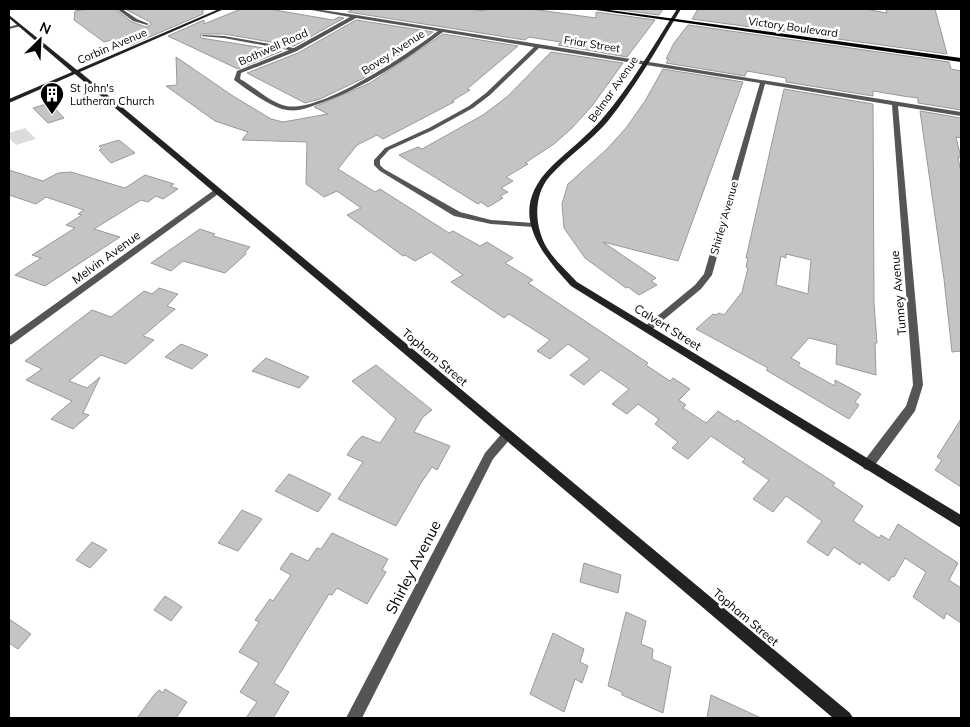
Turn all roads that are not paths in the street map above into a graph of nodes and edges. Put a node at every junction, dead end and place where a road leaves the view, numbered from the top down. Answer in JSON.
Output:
{"nodes":[{"id":1,"x":119,"y":9,"type":"edge"},
{"id":2,"x":222,"y":9,"type":"edge"},
{"id":3,"x":308,"y":9,"type":"edge"},
{"id":4,"x":592,"y":9,"type":"edge"},
{"id":5,"x":679,"y":9,"type":"edge"},
{"id":6,"x":9,"y":16,"type":"edge"},
{"id":7,"x":356,"y":16,"type":"junction"},
{"id":8,"x":672,"y":20,"type":"junction"},
{"id":9,"x":147,"y":24,"type":"dead end"},
{"id":10,"x":20,"y":26,"type":"junction"},
{"id":11,"x":9,"y":28,"type":"edge"},
{"id":12,"x":442,"y":30,"type":"junction"},
{"id":13,"x":203,"y":36,"type":"dead end"},
{"id":14,"x":538,"y":46,"type":"junction"},
{"id":15,"x":295,"y":50,"type":"junction"},
{"id":16,"x":961,"y":60,"type":"edge"},
{"id":17,"x":644,"y":63,"type":"junction"},
{"id":18,"x":76,"y":72,"type":"junction"},
{"id":19,"x":763,"y":82,"type":"junction"},
{"id":20,"x":9,"y":101,"type":"edge"},
{"id":21,"x":895,"y":104,"type":"junction"},
{"id":22,"x":298,"y":108,"type":"joint"},
{"id":23,"x":961,"y":114,"type":"edge"},
{"id":24,"x":217,"y":192,"type":"junction"},
{"id":25,"x":534,"y":225,"type":"junction"},
{"id":26,"x":646,"y":329,"type":"junction"},
{"id":27,"x":9,"y":342,"type":"edge"},
{"id":28,"x":508,"y":435,"type":"junction"},
{"id":29,"x":868,"y":465,"type":"junction"},
{"id":30,"x":961,"y":522,"type":"edge"},
{"id":31,"x":354,"y":718,"type":"edge"},
{"id":32,"x":845,"y":718,"type":"edge"}],
"edges":[{"from":1,"to":9,"type":"street"},
{"from":2,"to":18,"type":"main road","name":"Corbin Avenue"},
{"from":3,"to":7,"type":"street","name":"Friar Street"},
{"from":4,"to":8,"type":"main road","name":"Victory Boulevard"},
{"from":5,"to":8,"type":"main road","name":"Belmar Avenue"},
{"from":6,"to":10,"type":"main road","name":"Topham Street"},
{"from":7,"to":12,"type":"street","name":"Friar Street"},
{"from":7,"to":15,"type":"street","name":"Bothwell Road"},
{"from":8,"to":16,"type":"main road","name":"Victory Boulevard"},
{"from":8,"to":17,"type":"main road","name":"Belmar Avenue"},
{"from":10,"to":11,"type":"street"},
{"from":10,"to":18,"type":"main road","name":"Topham Street"},
{"from":12,"to":14,"type":"street","name":"Friar Street"},
{"from":12,"to":22,"type":"street","name":"Bovey Avenue"},
{"from":13,"to":15,"type":"street"},
{"from":14,"to":17,"type":"street","name":"Friar Street"},
{"from":14,"to":25,"type":"street"},
{"from":15,"to":22,"type":"street","name":"Bothwell Road"},
{"from":17,"to":19,"type":"street","name":"Friar Street"},
{"from":17,"to":25,"type":"main road","name":"Belmar Avenue"},
{"from":18,"to":20,"type":"main road","name":"Corbin Avenue"},
{"from":18,"to":24,"type":"main road","name":"Topham Street"},
{"from":19,"to":21,"type":"street","name":"Friar Street"},
{"from":19,"to":26,"type":"street","name":"Shirley Avenue"},
{"from":21,"to":23,"type":"street","name":"Friar Street"},
{"from":21,"to":29,"type":"street","name":"Tunney Avenue"},
{"from":24,"to":27,"type":"street","name":"Melvin Avenue"},
{"from":24,"to":28,"type":"main road","name":"Topham Street"},
{"from":25,"to":26,"type":"main road","name":"Calvert Street"},
{"from":26,"to":29,"type":"main road","name":"Calvert Street"},
{"from":28,"to":31,"type":"street","name":"Shirley Avenue"},
{"from":28,"to":32,"type":"main road","name":"Topham Street"},
{"from":29,"to":30,"type":"main road","name":"Calvert Street"}]}
